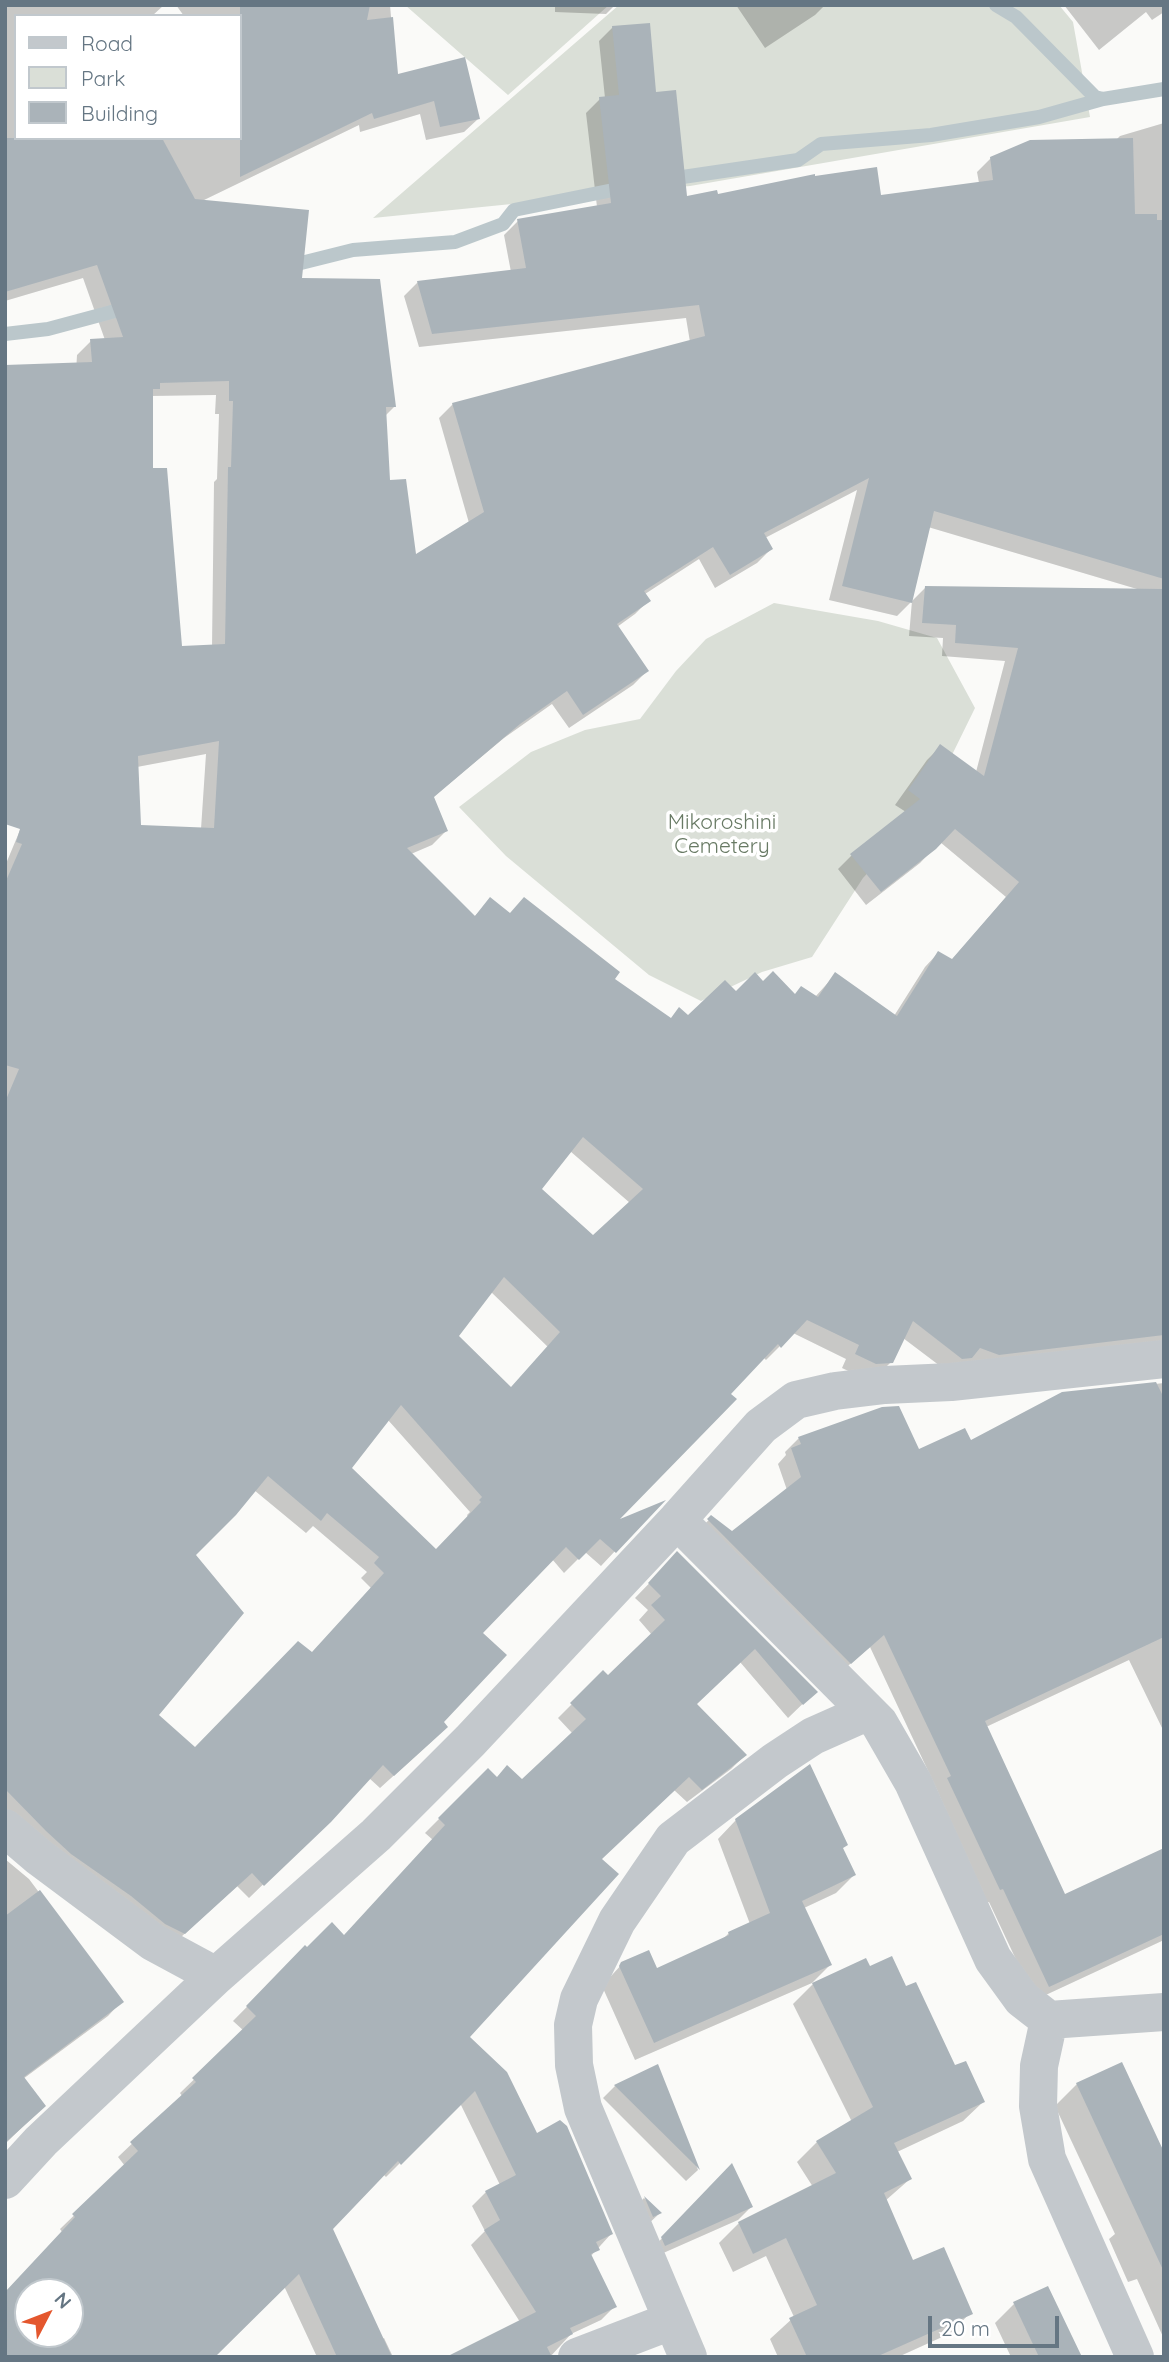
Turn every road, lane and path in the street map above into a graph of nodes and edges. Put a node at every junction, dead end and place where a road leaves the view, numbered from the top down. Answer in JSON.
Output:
{"nodes":[{"id":1,"x":1164,"y":1359,"type":"edge"},
{"id":2,"x":677,"y":1520,"type":"junction"},
{"id":3,"x":867,"y":1712,"type":"junction"},
{"id":4,"x":5,"y":1828,"type":"edge"},
{"id":5,"x":216,"y":1976,"type":"junction"},
{"id":6,"x":1164,"y":2012,"type":"edge"},
{"id":7,"x":1049,"y":2020,"type":"junction"},
{"id":8,"x":5,"y":2180,"type":"edge"},
{"id":9,"x":671,"y":2321,"type":"junction"},
{"id":10,"x":577,"y":2357,"type":"edge"},
{"id":11,"x":688,"y":2357,"type":"edge"},
{"id":12,"x":1135,"y":2357,"type":"edge"}],
"edges":[{"from":1,"to":2,"type":"street"},
{"from":2,"to":3,"type":"street"},
{"from":2,"to":5,"type":"street"},
{"from":3,"to":7,"type":"street"},
{"from":3,"to":9,"type":"street"},
{"from":4,"to":5,"type":"street"},
{"from":5,"to":8,"type":"street"},
{"from":6,"to":7,"type":"street"},
{"from":7,"to":12,"type":"street"},
{"from":9,"to":10,"type":"street"},
{"from":9,"to":11,"type":"street"}]}
